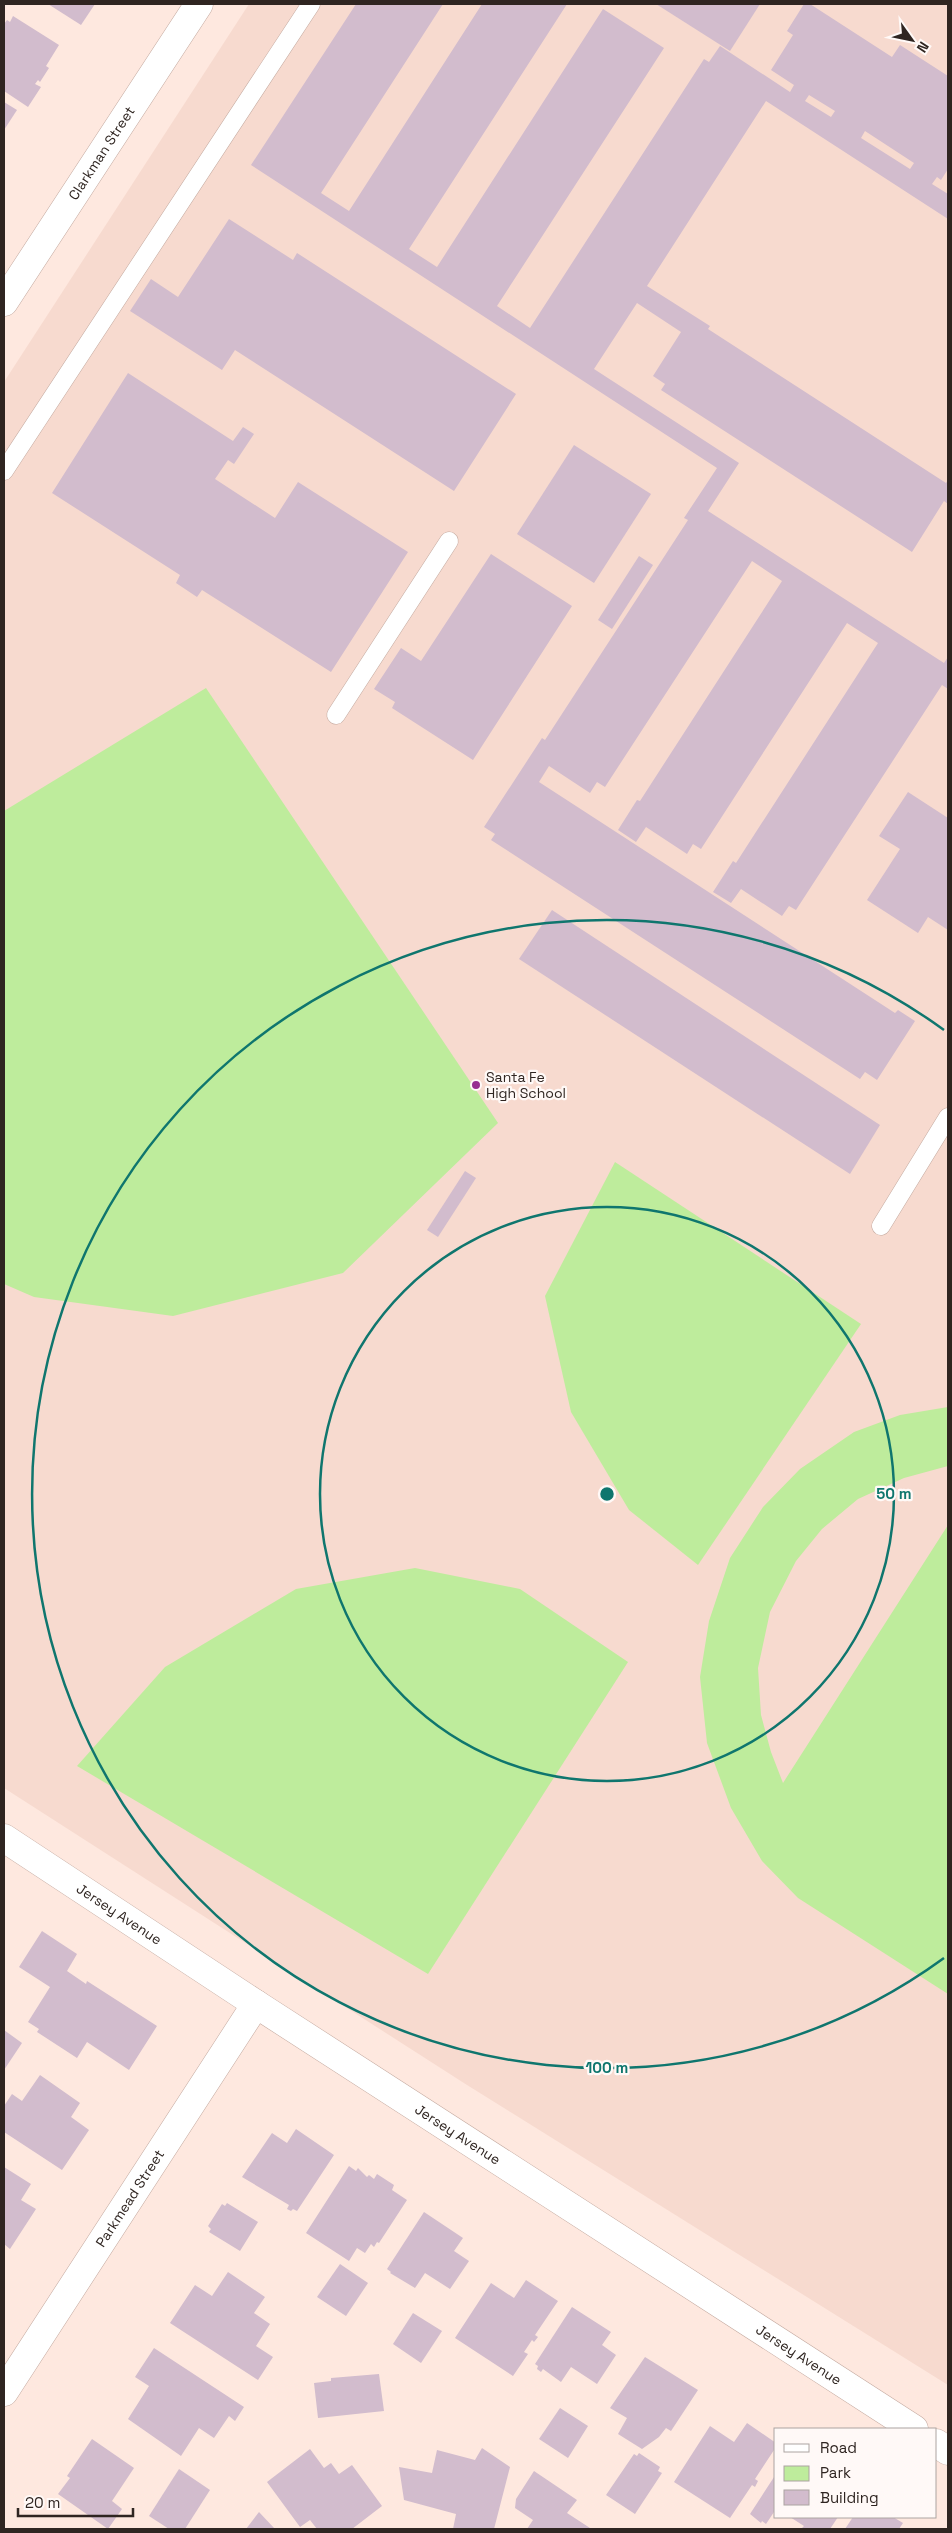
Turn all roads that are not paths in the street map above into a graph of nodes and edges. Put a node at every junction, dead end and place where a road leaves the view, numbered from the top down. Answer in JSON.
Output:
{"nodes":[{"id":1,"x":199,"y":4,"type":"edge"},
{"id":2,"x":311,"y":4,"type":"edge"},
{"id":3,"x":4,"y":302,"type":"edge"},
{"id":4,"x":4,"y":471,"type":"edge"},
{"id":5,"x":449,"y":541,"type":"dead end"},
{"id":6,"x":336,"y":715,"type":"dead end"},
{"id":7,"x":948,"y":1118,"type":"edge"},
{"id":8,"x":881,"y":1226,"type":"dead end"},
{"id":9,"x":4,"y":1838,"type":"edge"},
{"id":10,"x":256,"y":2004,"type":"junction"},
{"id":11,"x":4,"y":2392,"type":"edge"},
{"id":12,"x":912,"y":2428,"type":"edge"},
{"id":13,"x":937,"y":2444,"type":"edge"},
{"id":14,"x":948,"y":2451,"type":"edge"}],
"edges":[{"from":1,"to":3,"type":"street","name":"Clarkman Street"},
{"from":2,"to":4,"type":"lane"},
{"from":5,"to":6,"type":"lane"},
{"from":7,"to":8,"type":"lane"},
{"from":9,"to":10,"type":"street","name":"Jersey Avenue"},
{"from":10,"to":11,"type":"street","name":"Parkmead Street"},
{"from":10,"to":12,"type":"street","name":"Jersey Avenue"},
{"from":13,"to":14,"type":"street"}]}
